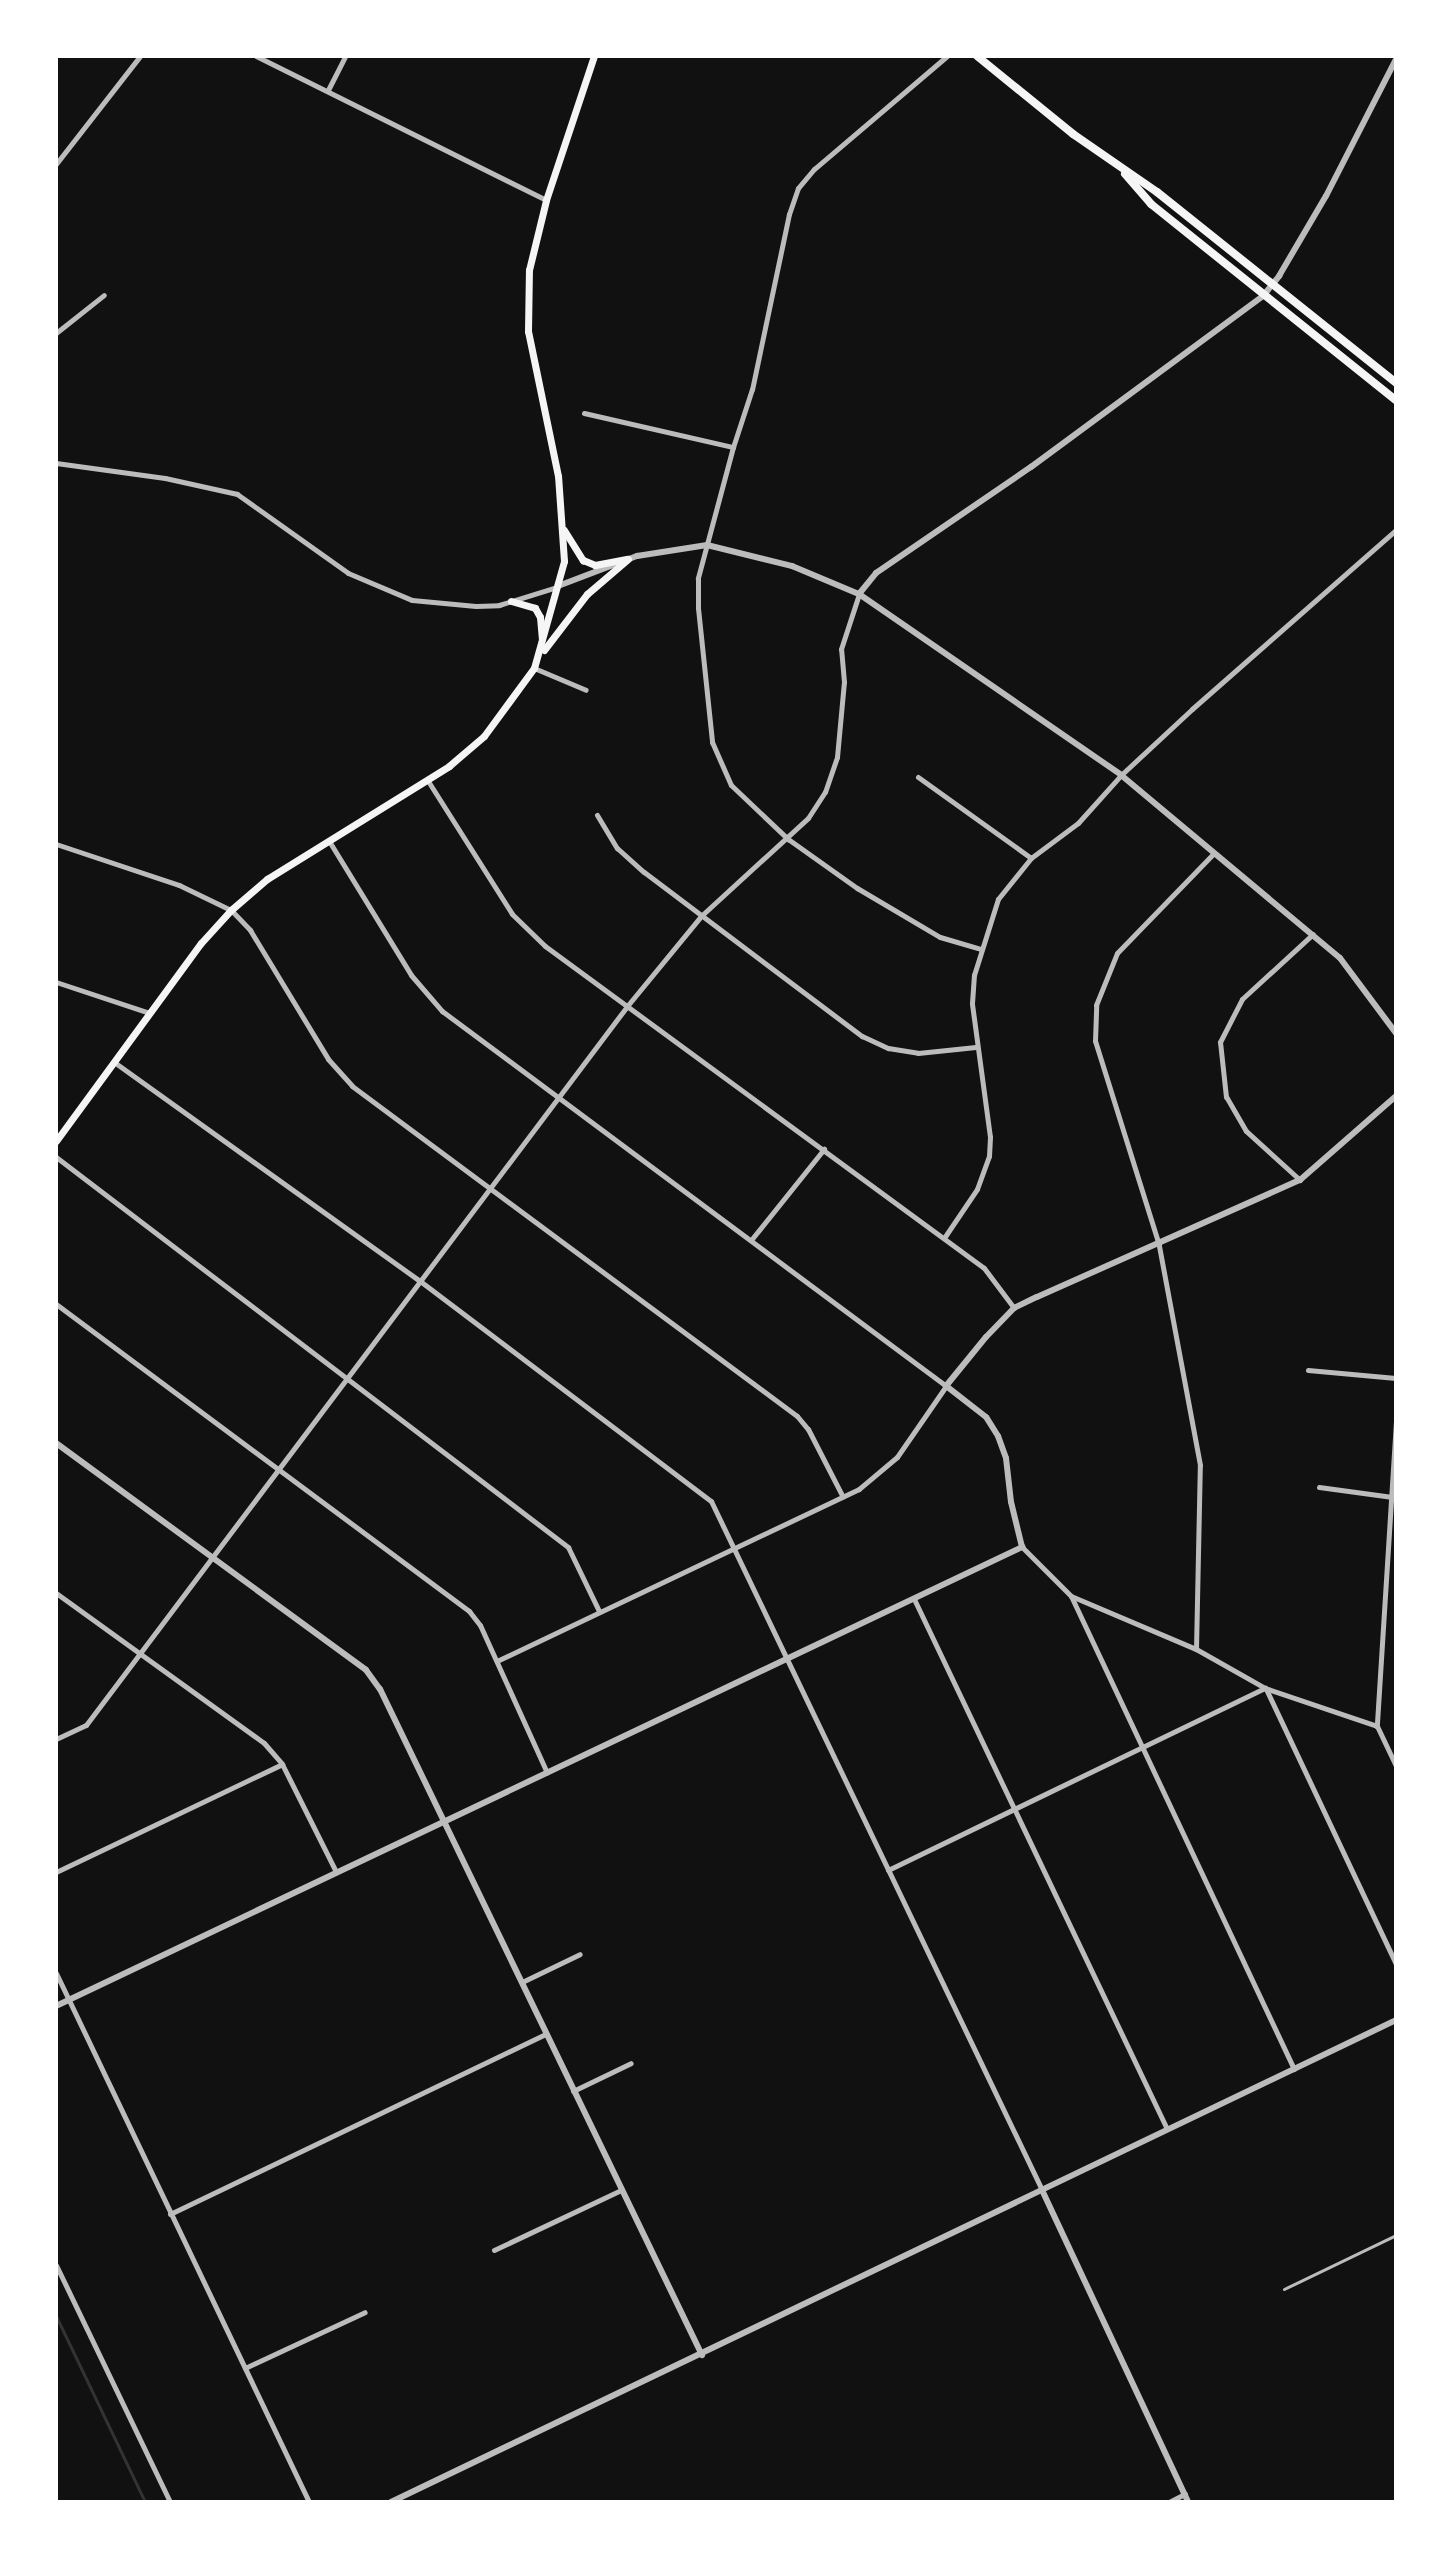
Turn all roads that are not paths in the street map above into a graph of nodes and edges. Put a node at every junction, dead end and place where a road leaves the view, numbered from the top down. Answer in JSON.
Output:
{"nodes":[{"id":1,"x":140,"y":56,"type":"edge"},
{"id":2,"x":256,"y":56,"type":"edge"},
{"id":3,"x":345,"y":56,"type":"edge"},
{"id":4,"x":594,"y":56,"type":"edge"},
{"id":5,"x":947,"y":56,"type":"edge"},
{"id":6,"x":977,"y":56,"type":"edge"},
{"id":7,"x":1396,"y":59,"type":"edge"},
{"id":8,"x":328,"y":90,"type":"junction"},
{"id":9,"x":56,"y":164,"type":"edge"},
{"id":10,"x":1117,"y":164,"type":"junction"},
{"id":11,"x":546,"y":200,"type":"junction"},
{"id":12,"x":1272,"y":287,"type":"junction"},
{"id":13,"x":104,"y":295,"type":"dead end"},
{"id":14,"x":1263,"y":296,"type":"junction"},
{"id":15,"x":56,"y":333,"type":"edge"},
{"id":16,"x":1379,"y":370,"type":"junction"},
{"id":17,"x":1370,"y":380,"type":"junction"},
{"id":18,"x":1396,"y":383,"type":"edge"},
{"id":19,"x":1396,"y":400,"type":"edge"},
{"id":20,"x":584,"y":413,"type":"dead end"},
{"id":21,"x":733,"y":447,"type":"junction"},
{"id":22,"x":56,"y":463,"type":"edge"},
{"id":23,"x":562,"y":526,"type":"junction"},
{"id":24,"x":1396,"y":530,"type":"edge"},
{"id":25,"x":707,"y":545,"type":"junction"},
{"id":26,"x":628,"y":559,"type":"junction"},
{"id":27,"x":558,"y":586,"type":"junction"},
{"id":28,"x":859,"y":594,"type":"junction"},
{"id":29,"x":511,"y":601,"type":"junction"},
{"id":30,"x":543,"y":647,"type":"junction"},
{"id":31,"x":538,"y":658,"type":"junction"},
{"id":32,"x":534,"y":668,"type":"junction"},
{"id":33,"x":586,"y":690,"type":"dead end"},
{"id":34,"x":1121,"y":775,"type":"junction"},
{"id":35,"x":918,"y":777,"type":"dead end"},
{"id":36,"x":428,"y":781,"type":"junction"},
{"id":37,"x":597,"y":815,"type":"dead end"},
{"id":38,"x":328,"y":839,"type":"junction"},
{"id":39,"x":788,"y":839,"type":"junction"},
{"id":40,"x":56,"y":844,"type":"edge"},
{"id":41,"x":1214,"y":853,"type":"junction"},
{"id":42,"x":1031,"y":858,"type":"junction"},
{"id":43,"x":231,"y":910,"type":"junction"},
{"id":44,"x":701,"y":916,"type":"junction"},
{"id":45,"x":1313,"y":934,"type":"junction"},
{"id":46,"x":981,"y":949,"type":"junction"},
{"id":47,"x":56,"y":982,"type":"edge"},
{"id":48,"x":628,"y":1005,"type":"junction"},
{"id":49,"x":150,"y":1013,"type":"junction"},
{"id":50,"x":1396,"y":1033,"type":"edge"},
{"id":51,"x":976,"y":1047,"type":"junction"},
{"id":52,"x":114,"y":1062,"type":"junction"},
{"id":53,"x":1396,"y":1096,"type":"edge"},
{"id":54,"x":556,"y":1097,"type":"junction"},
{"id":55,"x":56,"y":1141,"type":"edge"},
{"id":56,"x":824,"y":1149,"type":"junction"},
{"id":57,"x":56,"y":1157,"type":"edge"},
{"id":58,"x":1300,"y":1180,"type":"junction"},
{"id":59,"x":490,"y":1188,"type":"junction"},
{"id":60,"x":944,"y":1238,"type":"junction"},
{"id":61,"x":751,"y":1240,"type":"junction"},
{"id":62,"x":1159,"y":1245,"type":"junction"},
{"id":63,"x":420,"y":1281,"type":"junction"},
{"id":64,"x":56,"y":1304,"type":"edge"},
{"id":65,"x":1014,"y":1308,"type":"junction"},
{"id":66,"x":1308,"y":1370,"type":"dead end"},
{"id":67,"x":347,"y":1377,"type":"junction"},
{"id":68,"x":1396,"y":1378,"type":"edge"},
{"id":69,"x":946,"y":1386,"type":"junction"},
{"id":70,"x":1396,"y":1421,"type":"edge"},
{"id":71,"x":56,"y":1443,"type":"edge"},
{"id":72,"x":278,"y":1469,"type":"junction"},
{"id":73,"x":1319,"y":1487,"type":"dead end"},
{"id":74,"x":843,"y":1497,"type":"junction"},
{"id":75,"x":1392,"y":1497,"type":"junction"},
{"id":76,"x":1022,"y":1547,"type":"junction"},
{"id":77,"x":734,"y":1548,"type":"junction"},
{"id":78,"x":212,"y":1557,"type":"junction"},
{"id":79,"x":56,"y":1593,"type":"edge"},
{"id":80,"x":1071,"y":1596,"type":"junction"},
{"id":81,"x":914,"y":1599,"type":"junction"},
{"id":82,"x":599,"y":1611,"type":"junction"},
{"id":83,"x":1196,"y":1649,"type":"junction"},
{"id":84,"x":138,"y":1655,"type":"junction"},
{"id":85,"x":787,"y":1658,"type":"junction"},
{"id":86,"x":497,"y":1661,"type":"junction"},
{"id":87,"x":1265,"y":1688,"type":"junction"},
{"id":88,"x":1377,"y":1726,"type":"junction"},
{"id":89,"x":56,"y":1739,"type":"edge"},
{"id":90,"x":1142,"y":1747,"type":"junction"},
{"id":91,"x":282,"y":1764,"type":"junction"},
{"id":92,"x":1396,"y":1766,"type":"edge"},
{"id":93,"x":547,"y":1773,"type":"junction"},
{"id":94,"x":1013,"y":1810,"type":"junction"},
{"id":95,"x":446,"y":1821,"type":"junction"},
{"id":96,"x":888,"y":1870,"type":"junction"},
{"id":97,"x":56,"y":1872,"type":"edge"},
{"id":98,"x":336,"y":1872,"type":"junction"},
{"id":99,"x":580,"y":1954,"type":"dead end"},
{"id":100,"x":1396,"y":1964,"type":"edge"},
{"id":101,"x":56,"y":1973,"type":"edge"},
{"id":102,"x":522,"y":1982,"type":"junction"},
{"id":103,"x":69,"y":2000,"type":"junction"},
{"id":104,"x":56,"y":2006,"type":"edge"},
{"id":105,"x":1396,"y":2020,"type":"edge"},
{"id":106,"x":546,"y":2034,"type":"junction"},
{"id":107,"x":631,"y":2063,"type":"dead end"},
{"id":108,"x":1294,"y":2069,"type":"junction"},
{"id":109,"x":573,"y":2091,"type":"junction"},
{"id":110,"x":1167,"y":2129,"type":"junction"},
{"id":111,"x":621,"y":2190,"type":"junction"},
{"id":112,"x":1042,"y":2190,"type":"junction"},
{"id":113,"x":170,"y":2214,"type":"junction"},
{"id":114,"x":1396,"y":2235,"type":"edge"},
{"id":115,"x":494,"y":2250,"type":"dead end"},
{"id":116,"x":56,"y":2265,"type":"edge"},
{"id":117,"x":1284,"y":2289,"type":"dead end"},
{"id":118,"x":365,"y":2312,"type":"dead end"},
{"id":119,"x":702,"y":2355,"type":"junction"},
{"id":120,"x":245,"y":2368,"type":"junction"},
{"id":121,"x":1185,"y":2494,"type":"junction"},
{"id":122,"x":170,"y":2502,"type":"edge"},
{"id":123,"x":309,"y":2502,"type":"edge"},
{"id":124,"x":391,"y":2502,"type":"edge"},
{"id":125,"x":1169,"y":2502,"type":"edge"},
{"id":126,"x":1188,"y":2502,"type":"edge"}],
"edges":[{"from":1,"to":9,"type":"street"},
{"from":2,"to":8,"type":"street"},
{"from":3,"to":8,"type":"street"},
{"from":4,"to":11,"type":"main road"},
{"from":5,"to":21,"type":"street"},
{"from":6,"to":10,"type":"main road"},
{"from":7,"to":12,"type":"street"},
{"from":8,"to":11,"type":"street"},
{"from":10,"to":12,"type":"main road"},
{"from":10,"to":14,"type":"main road"},
{"from":11,"to":23,"type":"main road"},
{"from":12,"to":14,"type":"street"},
{"from":12,"to":16,"type":"main road"},
{"from":13,"to":15,"type":"street"},
{"from":14,"to":17,"type":"main road"},
{"from":14,"to":28,"type":"street"},
{"from":16,"to":17,"type":"main road"},
{"from":16,"to":18,"type":"main road"},
{"from":17,"to":19,"type":"main road"},
{"from":20,"to":21,"type":"street"},
{"from":21,"to":25,"type":"street"},
{"from":22,"to":29,"type":"street"},
{"from":23,"to":26,"type":"main road"},
{"from":23,"to":27,"type":"main road"},
{"from":24,"to":34,"type":"street"},
{"from":25,"to":26,"type":"street"},
{"from":25,"to":28,"type":"street"},
{"from":25,"to":39,"type":"street"},
{"from":26,"to":27,"type":"street"},
{"from":26,"to":31,"type":"main road"},
{"from":27,"to":29,"type":"street"},
{"from":27,"to":30,"type":"main road"},
{"from":28,"to":34,"type":"street"},
{"from":28,"to":39,"type":"street"},
{"from":29,"to":30,"type":"main road"},
{"from":30,"to":31,"type":"main road"},
{"from":31,"to":32,"type":"main road"},
{"from":32,"to":33,"type":"street"},
{"from":32,"to":36,"type":"main road"},
{"from":34,"to":41,"type":"street"},
{"from":34,"to":42,"type":"street"},
{"from":35,"to":42,"type":"street"},
{"from":36,"to":38,"type":"main road"},
{"from":36,"to":48,"type":"street"},
{"from":37,"to":44,"type":"street"},
{"from":38,"to":43,"type":"main road"},
{"from":38,"to":54,"type":"street"},
{"from":39,"to":44,"type":"street"},
{"from":39,"to":46,"type":"street"},
{"from":40,"to":43,"type":"street"},
{"from":41,"to":45,"type":"street"},
{"from":41,"to":62,"type":"street"},
{"from":42,"to":46,"type":"street"},
{"from":43,"to":49,"type":"main road"},
{"from":43,"to":59,"type":"street"},
{"from":44,"to":48,"type":"street"},
{"from":44,"to":51,"type":"street"},
{"from":45,"to":50,"type":"street"},
{"from":45,"to":58,"type":"street"},
{"from":46,"to":51,"type":"street"},
{"from":47,"to":49,"type":"street"},
{"from":48,"to":54,"type":"street"},
{"from":48,"to":56,"type":"street"},
{"from":49,"to":52,"type":"main road"},
{"from":51,"to":60,"type":"street"},
{"from":52,"to":55,"type":"main road"},
{"from":52,"to":63,"type":"street"},
{"from":53,"to":58,"type":"street"},
{"from":54,"to":59,"type":"street"},
{"from":54,"to":61,"type":"street"},
{"from":56,"to":60,"type":"street"},
{"from":56,"to":61,"type":"street"},
{"from":57,"to":67,"type":"street"},
{"from":58,"to":62,"type":"street"},
{"from":59,"to":63,"type":"street"},
{"from":59,"to":74,"type":"street"},
{"from":60,"to":65,"type":"street"},
{"from":61,"to":69,"type":"street"},
{"from":62,"to":65,"type":"street"},
{"from":62,"to":83,"type":"street"},
{"from":63,"to":67,"type":"street"},
{"from":63,"to":77,"type":"street"},
{"from":64,"to":72,"type":"street"},
{"from":65,"to":69,"type":"street"},
{"from":66,"to":68,"type":"street"},
{"from":67,"to":72,"type":"street"},
{"from":67,"to":82,"type":"street"},
{"from":69,"to":74,"type":"street"},
{"from":69,"to":76,"type":"street"},
{"from":70,"to":75,"type":"street"},
{"from":71,"to":78,"type":"street"},
{"from":72,"to":78,"type":"street"},
{"from":72,"to":86,"type":"street"},
{"from":73,"to":75,"type":"street"},
{"from":74,"to":77,"type":"street"},
{"from":75,"to":88,"type":"street"},
{"from":76,"to":80,"type":"street"},
{"from":76,"to":81,"type":"street"},
{"from":77,"to":82,"type":"street"},
{"from":77,"to":85,"type":"street"},
{"from":78,"to":84,"type":"street"},
{"from":78,"to":95,"type":"street"},
{"from":79,"to":84,"type":"street"},
{"from":80,"to":83,"type":"street"},
{"from":80,"to":90,"type":"street"},
{"from":81,"to":85,"type":"street"},
{"from":81,"to":94,"type":"street"},
{"from":82,"to":86,"type":"street"},
{"from":83,"to":87,"type":"street"},
{"from":84,"to":89,"type":"street"},
{"from":84,"to":91,"type":"street"},
{"from":85,"to":93,"type":"street"},
{"from":85,"to":96,"type":"street"},
{"from":86,"to":93,"type":"street"},
{"from":87,"to":88,"type":"street"},
{"from":87,"to":90,"type":"street"},
{"from":87,"to":100,"type":"street"},
{"from":88,"to":92,"type":"street"},
{"from":90,"to":94,"type":"street"},
{"from":90,"to":108,"type":"street"},
{"from":91,"to":97,"type":"street"},
{"from":91,"to":98,"type":"street"},
{"from":93,"to":95,"type":"street"},
{"from":94,"to":96,"type":"street"},
{"from":94,"to":110,"type":"street"},
{"from":95,"to":98,"type":"street"},
{"from":95,"to":102,"type":"street"},
{"from":96,"to":112,"type":"street"},
{"from":98,"to":103,"type":"street"},
{"from":99,"to":102,"type":"street"},
{"from":101,"to":103,"type":"street"},
{"from":102,"to":106,"type":"street"},
{"from":103,"to":104,"type":"street"},
{"from":103,"to":113,"type":"street"},
{"from":105,"to":108,"type":"street"},
{"from":106,"to":109,"type":"street"},
{"from":106,"to":113,"type":"street"},
{"from":107,"to":109,"type":"street"},
{"from":108,"to":110,"type":"street"},
{"from":109,"to":111,"type":"street"},
{"from":110,"to":112,"type":"street"},
{"from":111,"to":115,"type":"street"},
{"from":111,"to":119,"type":"street"},
{"from":112,"to":119,"type":"street"},
{"from":112,"to":121,"type":"street"},
{"from":113,"to":120,"type":"street"},
{"from":114,"to":117,"type":"lane"},
{"from":116,"to":122,"type":"street"},
{"from":118,"to":120,"type":"street"},
{"from":119,"to":124,"type":"street"},
{"from":120,"to":123,"type":"street"},
{"from":121,"to":125,"type":"street"},
{"from":121,"to":126,"type":"street"}]}
